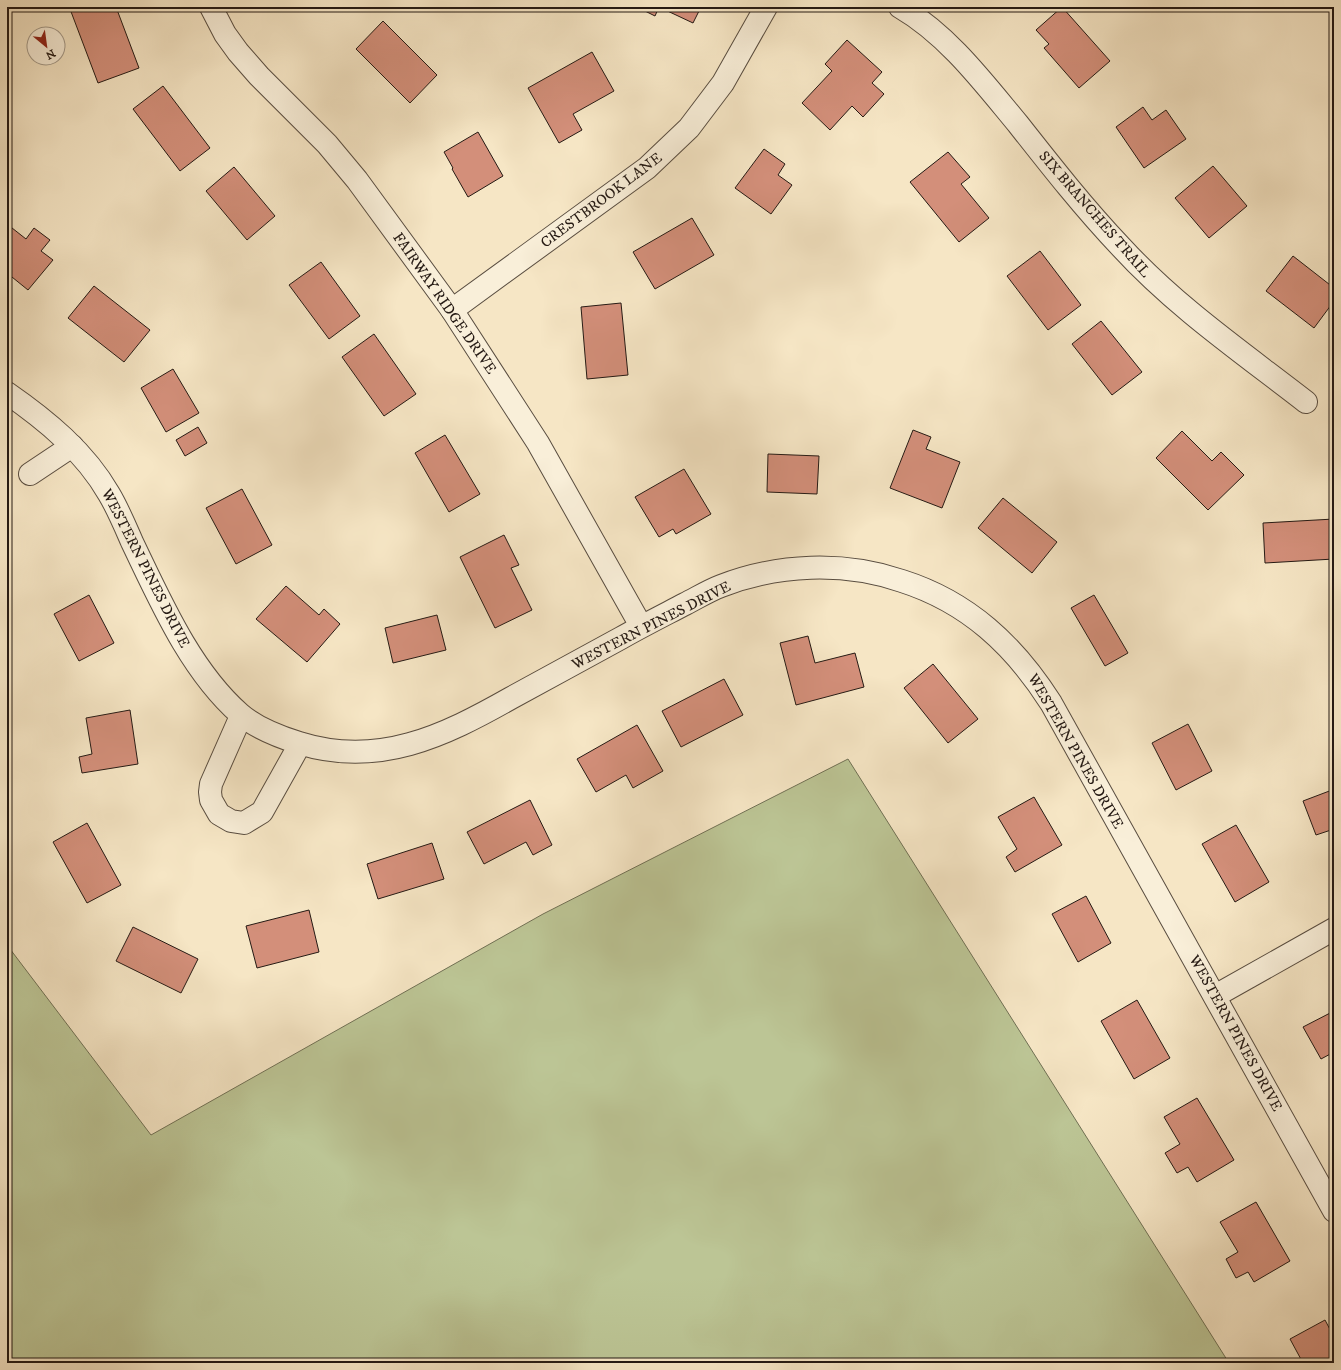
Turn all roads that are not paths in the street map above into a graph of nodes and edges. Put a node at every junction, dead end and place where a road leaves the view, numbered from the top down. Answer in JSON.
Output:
{"nodes":[{"id":1,"x":211,"y":7,"type":"edge"},
{"id":2,"x":766,"y":7,"type":"edge"},
{"id":3,"x":900,"y":7,"type":"edge"},
{"id":4,"x":452,"y":310,"type":"junction"},
{"id":5,"x":7,"y":393,"type":"edge"},
{"id":6,"x":1306,"y":402,"type":"dead end"},
{"id":7,"x":72,"y":446,"type":"junction"},
{"id":8,"x":30,"y":474,"type":"dead end"},
{"id":9,"x":641,"y":626,"type":"junction"},
{"id":10,"x":241,"y":716,"type":"junction"},
{"id":11,"x":300,"y":744,"type":"junction"},
{"id":12,"x":1334,"y":928,"type":"edge"},
{"id":13,"x":1215,"y":996,"type":"junction"},
{"id":14,"x":1334,"y":1211,"type":"edge"}],
"edges":[{"from":1,"to":4,"type":"street","name":"FAIRWAY RIDGE DRIVE"},
{"from":2,"to":4,"type":"street","name":"CRESTBROOK LANE"},
{"from":3,"to":6,"type":"street","name":"SIX BRANCHES TRAIL"},
{"from":4,"to":9,"type":"street","name":"FAIRWAY RIDGE DRIVE"},
{"from":5,"to":7,"type":"street","name":"WESTERN PINES DRIVE"},
{"from":7,"to":8,"type":"street"},
{"from":7,"to":10,"type":"street","name":"WESTERN PINES DRIVE"},
{"from":9,"to":11,"type":"street","name":"WESTERN PINES DRIVE"},
{"from":9,"to":13,"type":"street","name":"WESTERN PINES DRIVE"},
{"from":10,"to":11,"type":"street","name":"WESTERN PINES DRIVE"},
{"from":10,"to":11,"type":"street"},
{"from":12,"to":13,"type":"street"},
{"from":13,"to":14,"type":"street","name":"WESTERN PINES DRIVE"}]}
